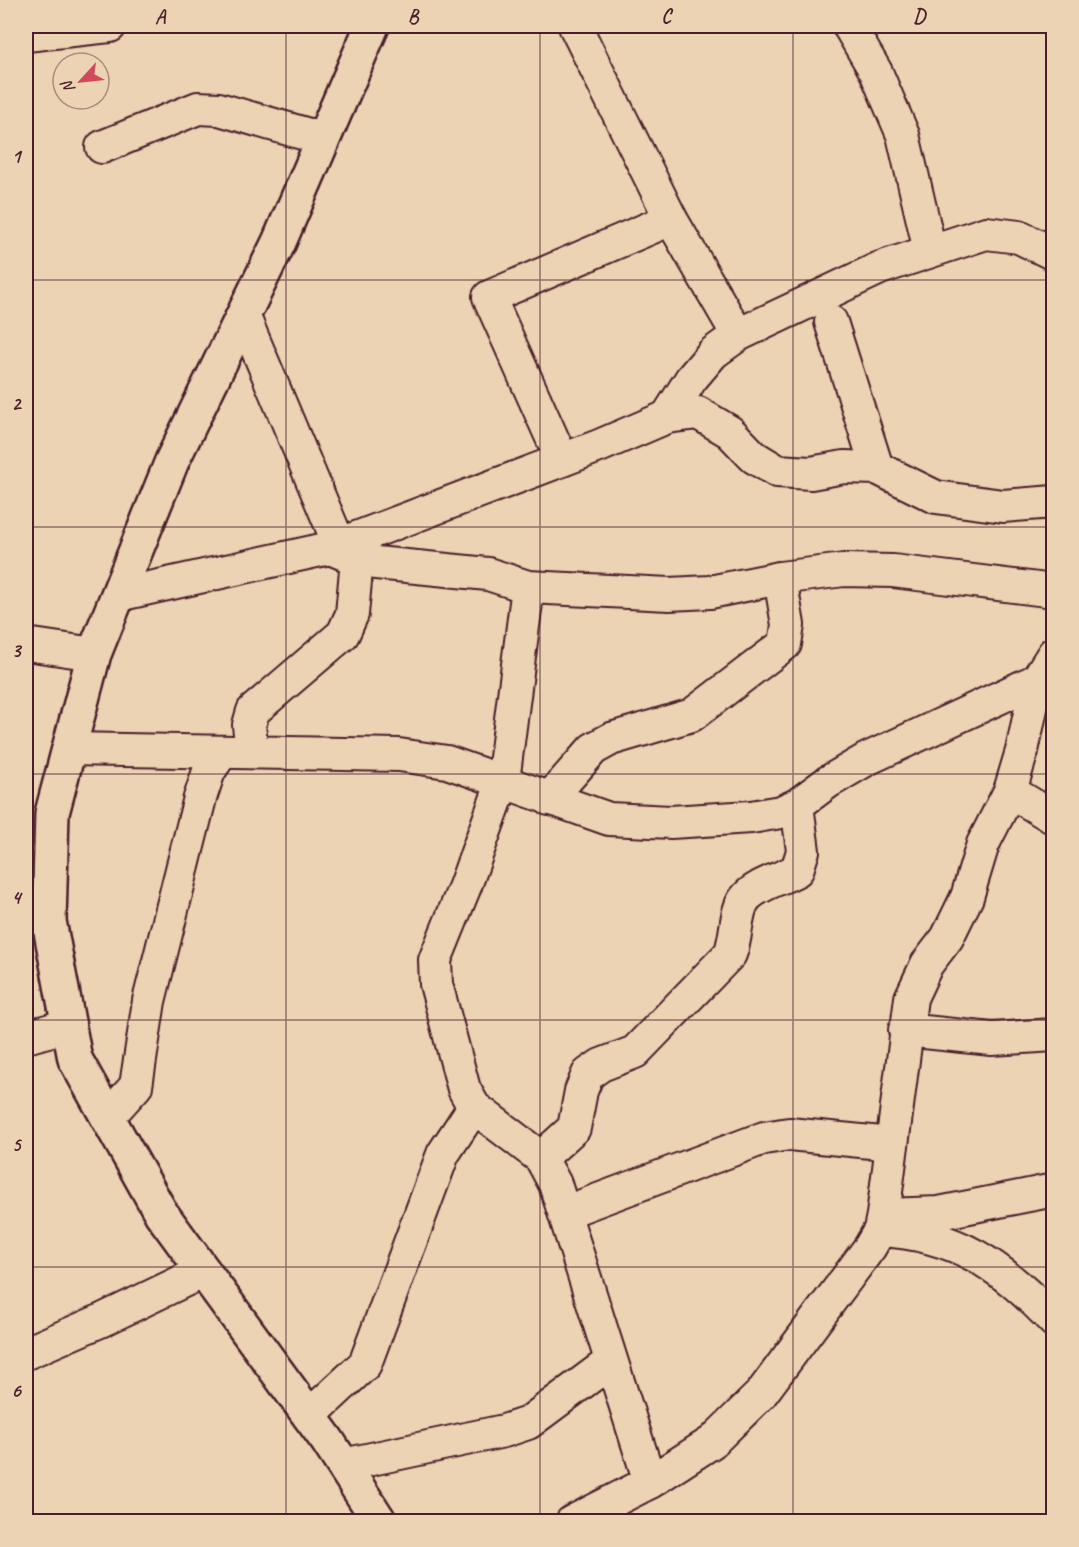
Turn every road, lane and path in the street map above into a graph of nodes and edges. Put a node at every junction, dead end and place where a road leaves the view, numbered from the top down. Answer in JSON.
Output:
{"nodes":[{"id":1,"x":110,"y":26,"type":"edge"},
{"id":2,"x":372,"y":26,"type":"edge"},
{"id":3,"x":575,"y":26,"type":"edge"},
{"id":4,"x":849,"y":26,"type":"edge"},
{"id":5,"x":26,"y":34,"type":"edge"},
{"id":6,"x":323,"y":139,"type":"junction"},
{"id":7,"x":102,"y":147,"type":"dead end"},
{"id":8,"x":671,"y":219,"type":"junction"},
{"id":9,"x":930,"y":252,"type":"junction"},
{"id":10,"x":1053,"y":254,"type":"edge"},
{"id":11,"x":243,"y":315,"type":"junction"},
{"id":12,"x":831,"y":322,"type":"dead end"},
{"id":13,"x":738,"y":335,"type":"junction"},
{"id":14,"x":667,"y":417,"type":"junction"},
{"id":15,"x":562,"y":460,"type":"junction"},
{"id":16,"x":877,"y":468,"type":"junction"},
{"id":17,"x":1053,"y":502,"type":"edge"},
{"id":18,"x":342,"y":550,"type":"junction"},
{"id":19,"x":780,"y":578,"type":"junction"},
{"id":20,"x":528,"y":587,"type":"junction"},
{"id":21,"x":1053,"y":591,"type":"edge"},
{"id":22,"x":118,"y":595,"type":"junction"},
{"id":23,"x":26,"y":644,"type":"edge"},
{"id":24,"x":1053,"y":653,"type":"edge"},
{"id":25,"x":94,"y":654,"type":"junction"},
{"id":26,"x":1037,"y":680,"type":"junction"},
{"id":27,"x":69,"y":749,"type":"junction"},
{"id":28,"x":237,"y":752,"type":"junction"},
{"id":29,"x":503,"y":781,"type":"junction"},
{"id":30,"x":1010,"y":791,"type":"junction"},
{"id":31,"x":549,"y":800,"type":"junction"},
{"id":32,"x":797,"y":805,"type":"junction"},
{"id":33,"x":1053,"y":818,"type":"edge"},
{"id":34,"x":69,"y":1024,"type":"junction"},
{"id":35,"x":905,"y":1030,"type":"junction"},
{"id":36,"x":1053,"y":1035,"type":"edge"},
{"id":37,"x":26,"y":1037,"type":"edge"},
{"id":38,"x":474,"y":1107,"type":"junction"},
{"id":39,"x":108,"y":1117,"type":"junction"},
{"id":40,"x":892,"y":1144,"type":"junction"},
{"id":41,"x":541,"y":1158,"type":"junction"},
{"id":42,"x":1053,"y":1190,"type":"edge"},
{"id":43,"x":566,"y":1212,"type":"junction"},
{"id":44,"x":881,"y":1222,"type":"junction"},
{"id":45,"x":204,"y":1271,"type":"junction"},
{"id":46,"x":1053,"y":1321,"type":"edge"},
{"id":47,"x":26,"y":1353,"type":"edge"},
{"id":48,"x":610,"y":1362,"type":"junction"},
{"id":49,"x":309,"y":1416,"type":"junction"},
{"id":50,"x":343,"y":1465,"type":"junction"},
{"id":51,"x":650,"y":1482,"type":"junction"},
{"id":52,"x":380,"y":1521,"type":"edge"},
{"id":53,"x":572,"y":1521,"type":"edge"}],
"edges":[{"from":1,"to":5,"type":"street"},
{"from":2,"to":6,"type":"main road"},
{"from":3,"to":8,"type":"street"},
{"from":4,"to":9,"type":"street"},
{"from":6,"to":7,"type":"street"},
{"from":6,"to":11,"type":"main road"},
{"from":8,"to":13,"type":"street"},
{"from":8,"to":15,"type":"street"},
{"from":9,"to":10,"type":"street"},
{"from":9,"to":13,"type":"street"},
{"from":11,"to":18,"type":"street"},
{"from":11,"to":22,"type":"main road"},
{"from":12,"to":16,"type":"street"},
{"from":13,"to":14,"type":"street"},
{"from":14,"to":15,"type":"street"},
{"from":14,"to":16,"type":"street"},
{"from":15,"to":18,"type":"street"},
{"from":16,"to":17,"type":"street"},
{"from":18,"to":20,"type":"street"},
{"from":18,"to":22,"type":"street"},
{"from":18,"to":28,"type":"street"},
{"from":19,"to":20,"type":"street"},
{"from":19,"to":21,"type":"street"},
{"from":19,"to":31,"type":"street"},
{"from":20,"to":29,"type":"street"},
{"from":22,"to":25,"type":"main road"},
{"from":23,"to":25,"type":"street"},
{"from":24,"to":26,"type":"street"},
{"from":25,"to":27,"type":"main road"},
{"from":26,"to":30,"type":"street"},
{"from":26,"to":32,"type":"street"},
{"from":27,"to":28,"type":"street"},
{"from":27,"to":34,"type":"main road"},
{"from":28,"to":29,"type":"street"},
{"from":28,"to":39,"type":"street"},
{"from":29,"to":31,"type":"street"},
{"from":29,"to":38,"type":"street"},
{"from":30,"to":33,"type":"street"},
{"from":30,"to":35,"type":"street"},
{"from":31,"to":32,"type":"street"},
{"from":32,"to":41,"type":"street"},
{"from":34,"to":37,"type":"street"},
{"from":34,"to":39,"type":"main road"},
{"from":35,"to":36,"type":"street"},
{"from":35,"to":40,"type":"street"},
{"from":38,"to":41,"type":"street"},
{"from":38,"to":49,"type":"street"},
{"from":39,"to":45,"type":"main road"},
{"from":40,"to":43,"type":"street"},
{"from":40,"to":44,"type":"street"},
{"from":41,"to":43,"type":"street"},
{"from":42,"to":44,"type":"street"},
{"from":43,"to":48,"type":"street"},
{"from":44,"to":46,"type":"street"},
{"from":44,"to":51,"type":"street"},
{"from":45,"to":47,"type":"street"},
{"from":45,"to":49,"type":"main road"},
{"from":48,"to":50,"type":"street"},
{"from":48,"to":51,"type":"street"},
{"from":49,"to":50,"type":"main road"},
{"from":50,"to":52,"type":"main road"},
{"from":51,"to":53,"type":"street"}]}
